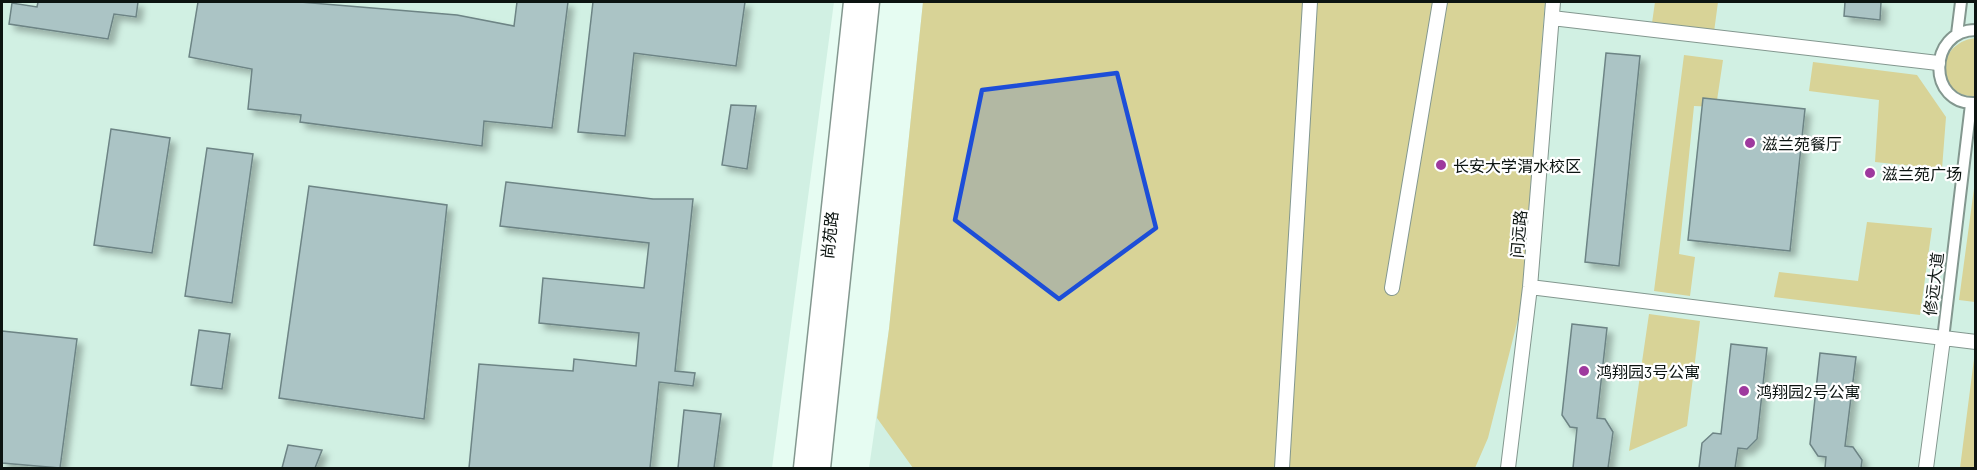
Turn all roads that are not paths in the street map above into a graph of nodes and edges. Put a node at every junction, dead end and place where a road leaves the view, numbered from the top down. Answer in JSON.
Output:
{"nodes":[{"id":1,"x":853,"y":2,"type":"edge"},
{"id":2,"x":870,"y":2,"type":"edge"},
{"id":3,"x":1311,"y":2,"type":"edge"},
{"id":4,"x":1440,"y":2,"type":"edge"},
{"id":5,"x":1553,"y":2,"type":"edge"},
{"id":6,"x":1961,"y":2,"type":"edge"},
{"id":7,"x":1552,"y":18,"type":"junction"},
{"id":8,"x":1976,"y":30,"type":"edge"},
{"id":9,"x":1957,"y":34,"type":"junction"},
{"id":10,"x":1938,"y":63,"type":"junction"},
{"id":11,"x":1973,"y":103,"type":"edge"},
{"id":12,"x":1530,"y":287,"type":"junction"},
{"id":13,"x":1392,"y":288,"type":"dead end"},
{"id":14,"x":1943,"y":339,"type":"junction"},
{"id":15,"x":1976,"y":342,"type":"edge"},
{"id":16,"x":803,"y":468,"type":"edge"},
{"id":17,"x":821,"y":468,"type":"edge"},
{"id":18,"x":1282,"y":468,"type":"edge"},
{"id":19,"x":1508,"y":468,"type":"edge"},
{"id":20,"x":1926,"y":468,"type":"edge"}],
"edges":[{"from":1,"to":16,"type":"main road","name":"尚苑路"},
{"from":2,"to":17,"type":"main road","name":"尚苑路"},
{"from":3,"to":18,"type":"street"},
{"from":4,"to":13,"type":"street"},
{"from":5,"to":7,"type":"street","name":"问远路"},
{"from":6,"to":9,"type":"street"},
{"from":7,"to":10,"type":"street"},
{"from":7,"to":12,"type":"street","name":"问远路"},
{"from":8,"to":9,"type":"street"},
{"from":9,"to":10,"type":"street"},
{"from":10,"to":11,"type":"street","name":"修远大道"},
{"from":11,"to":14,"type":"street","name":"修远大道"},
{"from":12,"to":14,"type":"street"},
{"from":12,"to":19,"type":"street","name":"问远路"},
{"from":14,"to":15,"type":"street"},
{"from":14,"to":20,"type":"street","name":"修远大道"}]}
